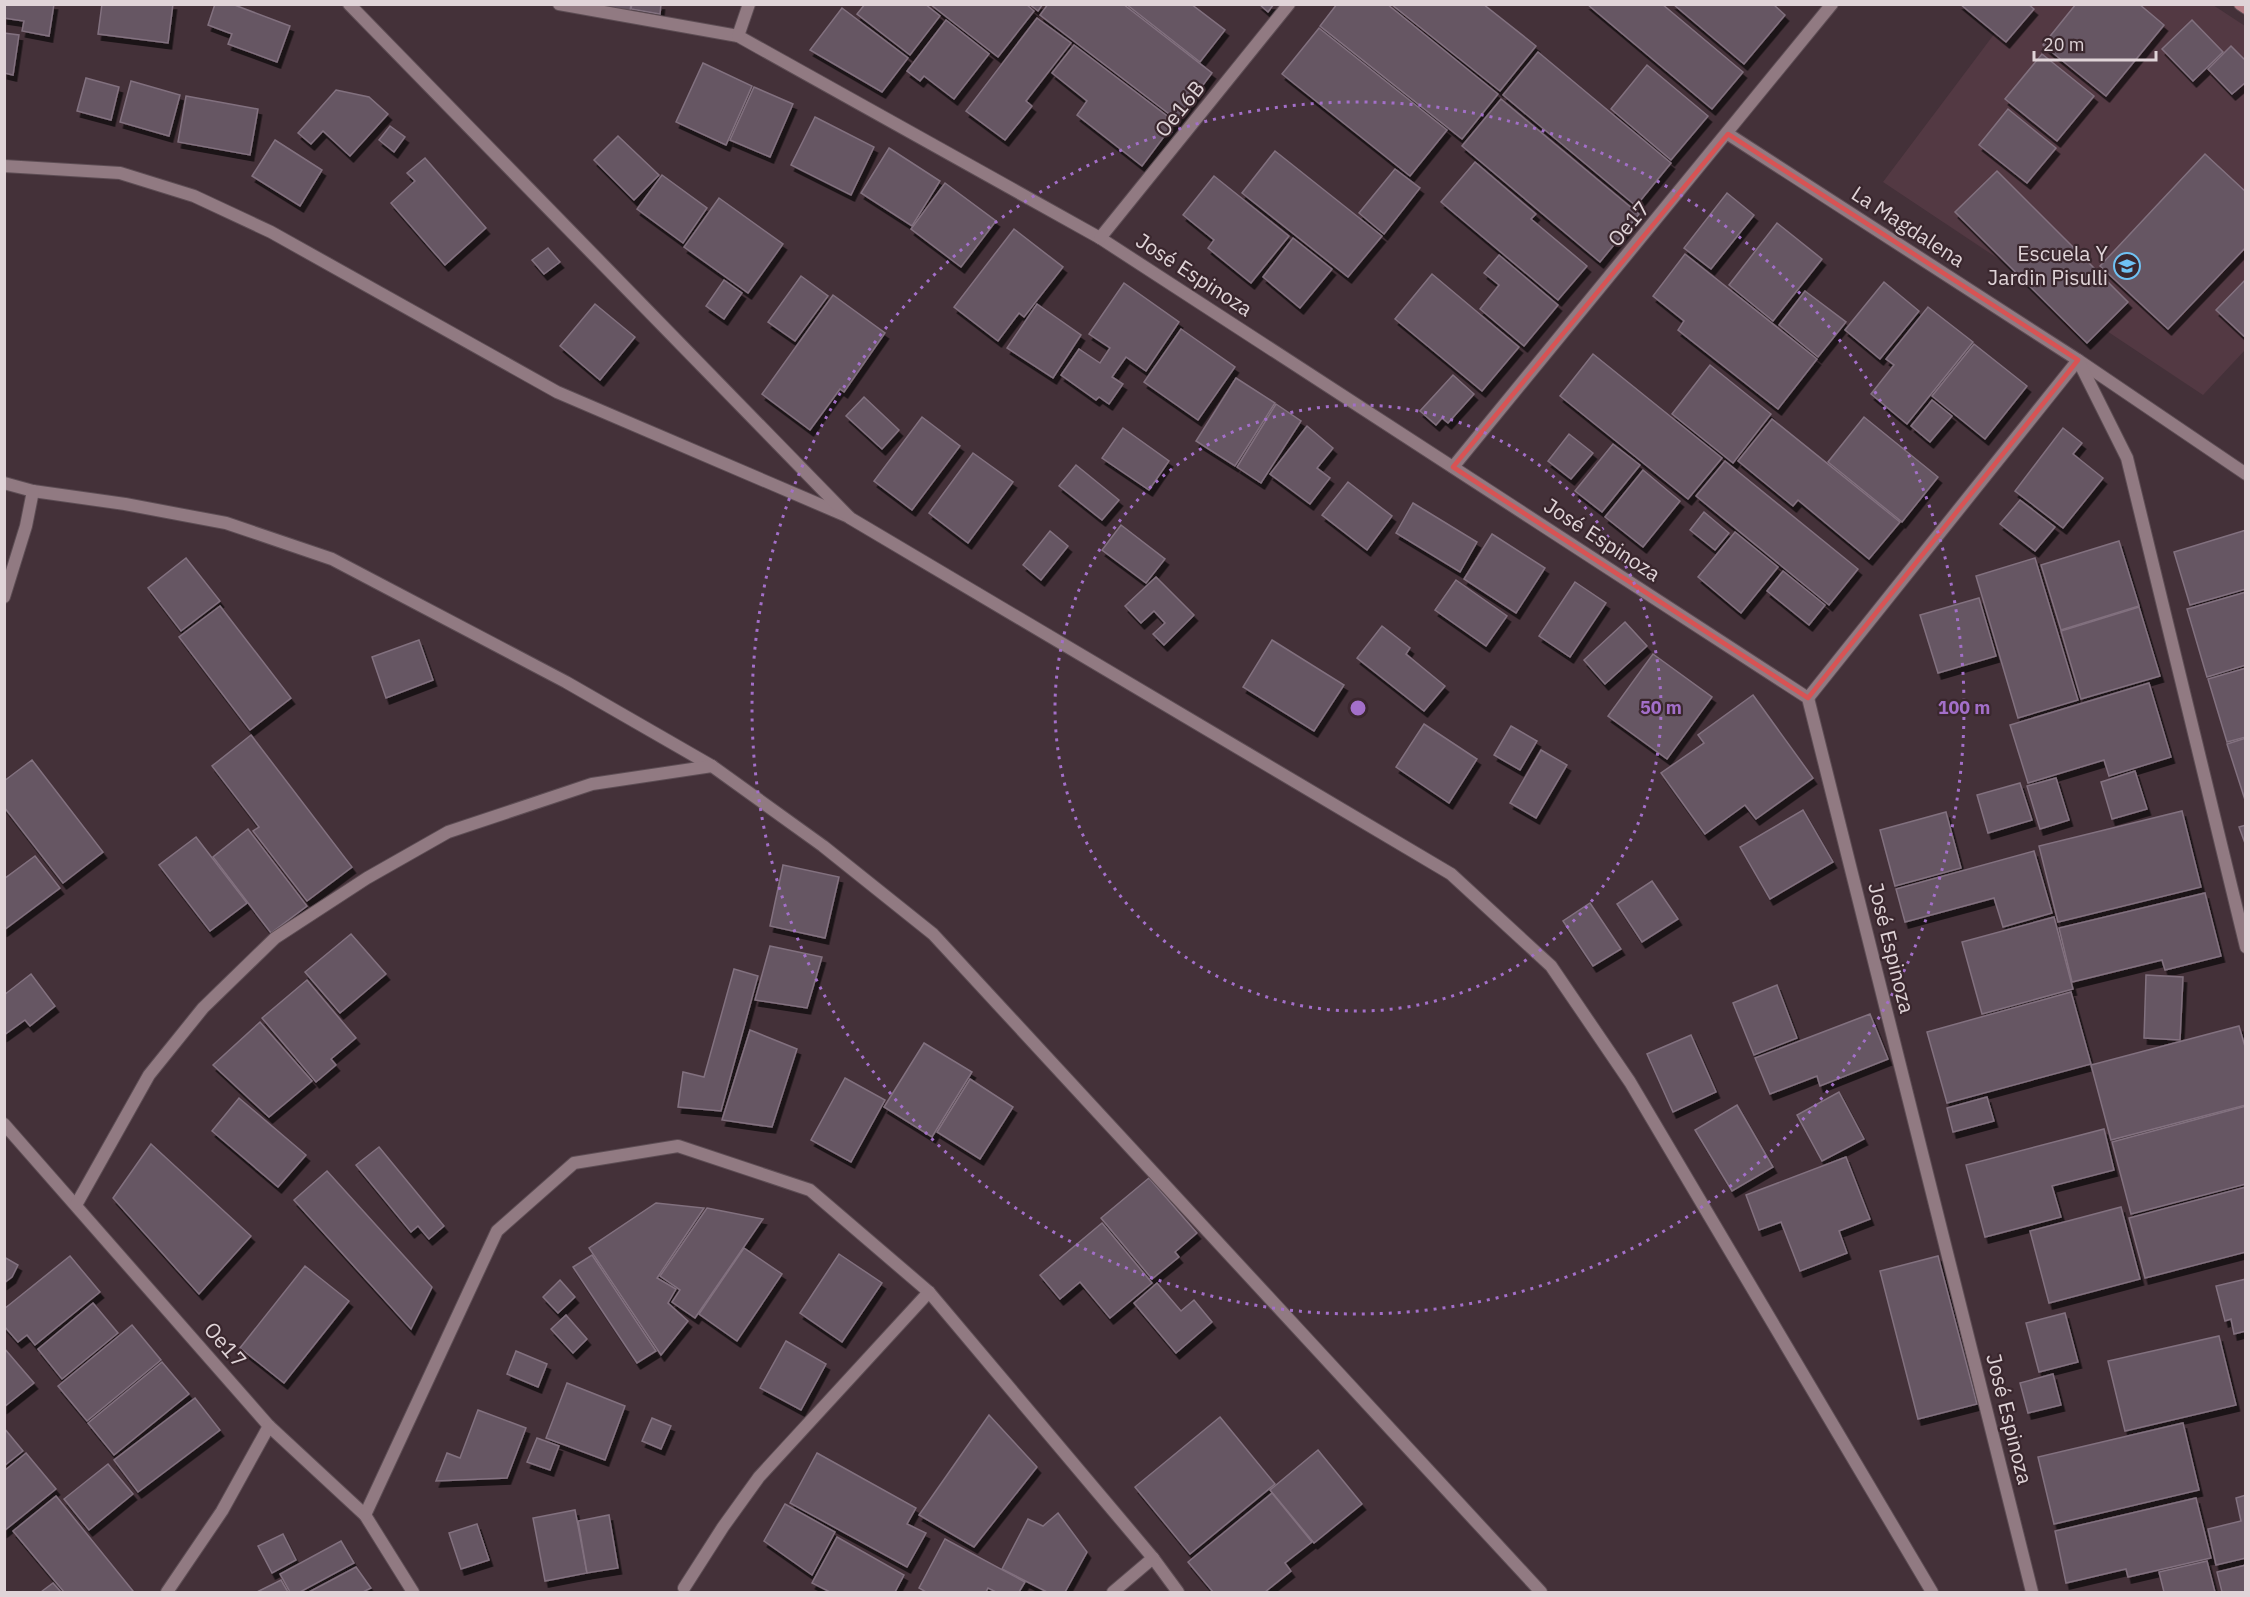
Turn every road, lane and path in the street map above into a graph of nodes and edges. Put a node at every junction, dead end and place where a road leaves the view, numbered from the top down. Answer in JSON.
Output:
{"nodes":[{"id":1,"x":349,"y":4,"type":"edge"},
{"id":2,"x":559,"y":4,"type":"edge"},
{"id":3,"x":749,"y":4,"type":"edge"},
{"id":4,"x":1289,"y":4,"type":"edge"},
{"id":5,"x":1832,"y":4,"type":"edge"},
{"id":6,"x":2240,"y":4,"type":"edge"},
{"id":7,"x":2246,"y":8,"type":"edge"},
{"id":8,"x":738,"y":36,"type":"junction"},
{"id":9,"x":1728,"y":134,"type":"junction"},
{"id":10,"x":4,"y":166,"type":"edge"},
{"id":11,"x":1100,"y":238,"type":"junction"},
{"id":12,"x":2078,"y":360,"type":"junction"},
{"id":13,"x":1453,"y":467,"type":"junction"},
{"id":14,"x":2246,"y":474,"type":"edge"},
{"id":15,"x":4,"y":483,"type":"edge"},
{"id":16,"x":33,"y":491,"type":"junction"},
{"id":17,"x":850,"y":518,"type":"junction"},
{"id":18,"x":4,"y":597,"type":"edge"},
{"id":19,"x":1808,"y":698,"type":"junction"},
{"id":20,"x":712,"y":766,"type":"junction"},
{"id":21,"x":2246,"y":947,"type":"edge"},
{"id":22,"x":4,"y":1124,"type":"edge"},
{"id":23,"x":76,"y":1205,"type":"junction"},
{"id":24,"x":929,"y":1292,"type":"junction"},
{"id":25,"x":269,"y":1426,"type":"junction"},
{"id":26,"x":365,"y":1515,"type":"junction"},
{"id":27,"x":1153,"y":1558,"type":"junction"},
{"id":28,"x":684,"y":1588,"type":"dead end"},
{"id":29,"x":167,"y":1593,"type":"edge"},
{"id":30,"x":413,"y":1593,"type":"edge"},
{"id":31,"x":1113,"y":1593,"type":"edge"},
{"id":32,"x":1178,"y":1593,"type":"edge"},
{"id":33,"x":1541,"y":1593,"type":"edge"},
{"id":34,"x":1932,"y":1593,"type":"edge"},
{"id":35,"x":2032,"y":1593,"type":"edge"}],
"edges":[{"from":1,"to":17,"type":"street"},
{"from":2,"to":8,"type":"street","name":"José Espinoza"},
{"from":3,"to":8,"type":"street"},
{"from":4,"to":11,"type":"street","name":"Oe16B"},
{"from":5,"to":9,"type":"street","name":"Oe17"},
{"from":6,"to":7,"type":"main road"},
{"from":8,"to":11,"type":"street","name":"José Espinoza"},
{"from":9,"to":12,"type":"street","name":"La Magdalena"},
{"from":9,"to":13,"type":"street","name":"Oe17"},
{"from":10,"to":17,"type":"street"},
{"from":11,"to":13,"type":"street","name":"José Espinoza"},
{"from":12,"to":14,"type":"street","name":"La Magdalena"},
{"from":12,"to":19,"type":"street"},
{"from":12,"to":21,"type":"street"},
{"from":13,"to":19,"type":"street","name":"José Espinoza"},
{"from":15,"to":16,"type":"street"},
{"from":16,"to":18,"type":"street"},
{"from":16,"to":20,"type":"street"},
{"from":17,"to":34,"type":"street"},
{"from":19,"to":35,"type":"street","name":"José Espinoza"},
{"from":20,"to":23,"type":"street"},
{"from":20,"to":33,"type":"street"},
{"from":22,"to":23,"type":"street","name":"Oe17"},
{"from":23,"to":25,"type":"street","name":"Oe17"},
{"from":24,"to":26,"type":"street"},
{"from":24,"to":27,"type":"street"},
{"from":24,"to":28,"type":"street"},
{"from":25,"to":26,"type":"street","name":"Oe17"},
{"from":25,"to":29,"type":"street"},
{"from":26,"to":30,"type":"street","name":"Oe17"},
{"from":27,"to":31,"type":"street"},
{"from":27,"to":32,"type":"street"}]}
